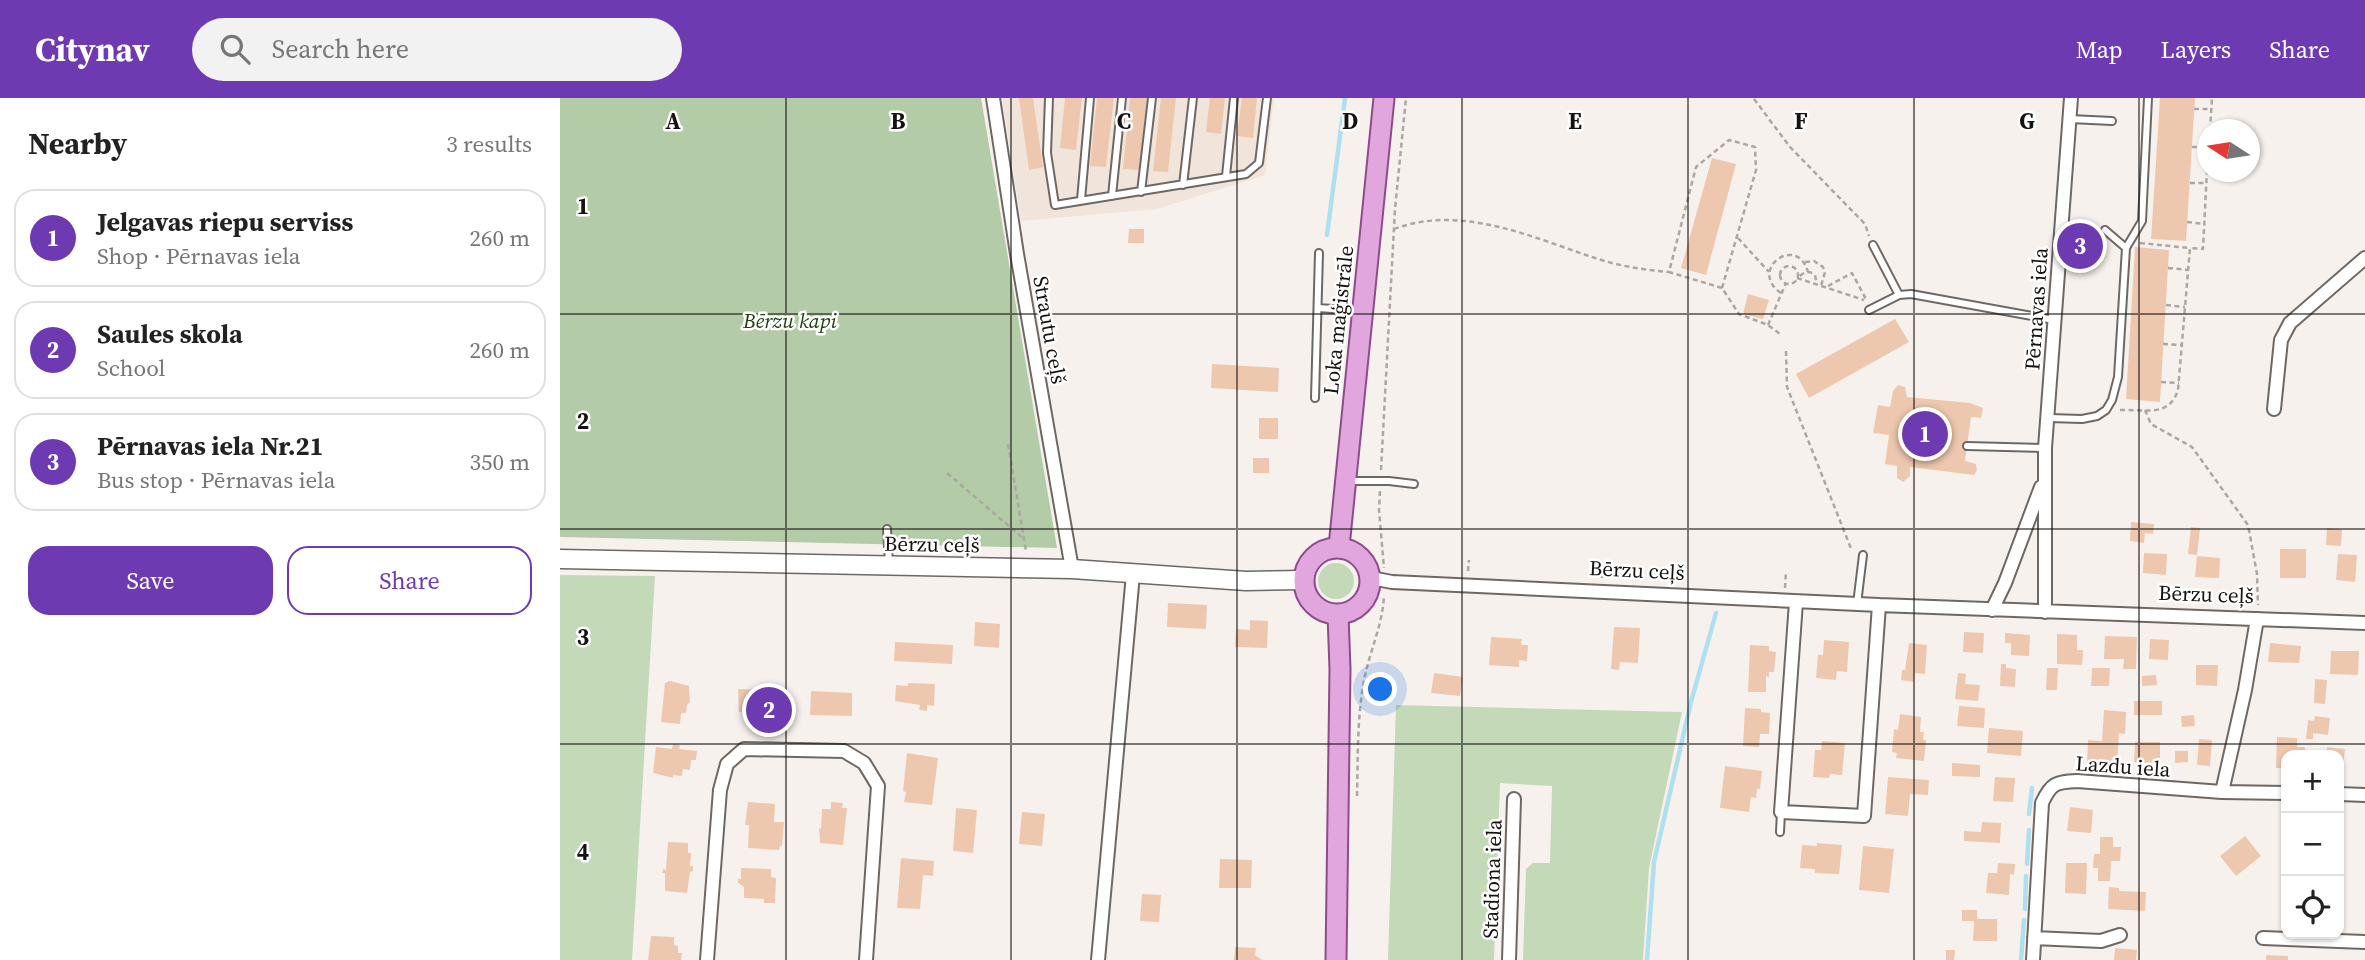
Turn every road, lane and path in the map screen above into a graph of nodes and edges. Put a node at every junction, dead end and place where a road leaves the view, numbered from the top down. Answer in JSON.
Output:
{"nodes":[{"id":1,"x":993,"y":98,"type":"edge"},
{"id":2,"x":1049,"y":98,"type":"edge"},
{"id":3,"x":1090,"y":98,"type":"edge"},
{"id":4,"x":1122,"y":98,"type":"edge"},
{"id":5,"x":1152,"y":98,"type":"edge"},
{"id":6,"x":1193,"y":98,"type":"edge"},
{"id":7,"x":1234,"y":98,"type":"edge"},
{"id":8,"x":1267,"y":98,"type":"edge"},
{"id":9,"x":1384,"y":98,"type":"edge"},
{"id":10,"x":1406,"y":98,"type":"edge"},
{"id":11,"x":2071,"y":98,"type":"edge"},
{"id":12,"x":2148,"y":98,"type":"edge"},
{"id":13,"x":2212,"y":98,"type":"edge"},
{"id":14,"x":1754,"y":99,"type":"edge"},
{"id":15,"x":2194,"y":109,"type":"dead end"},
{"id":16,"x":2211,"y":109,"type":"junction"},
{"id":17,"x":2070,"y":119,"type":"junction"},
{"id":18,"x":2211,"y":119,"type":"edge"},
{"id":19,"x":2112,"y":121,"type":"dead end"},
{"id":20,"x":2192,"y":147,"type":"dead end"},
{"id":21,"x":2197,"y":147,"type":"edge"},
{"id":22,"x":1226,"y":176,"type":"junction"},
{"id":23,"x":2190,"y":183,"type":"dead end"},
{"id":24,"x":2207,"y":183,"type":"joint"},
{"id":25,"x":1183,"y":185,"type":"junction"},
{"id":26,"x":1142,"y":192,"type":"junction"},
{"id":27,"x":1112,"y":196,"type":"junction"},
{"id":28,"x":1081,"y":200,"type":"junction"},
{"id":29,"x":2187,"y":222,"type":"dead end"},
{"id":30,"x":2204,"y":224,"type":"junction"},
{"id":31,"x":1393,"y":229,"type":"junction"},
{"id":32,"x":2105,"y":230,"type":"dead end"},
{"id":33,"x":1737,"y":237,"type":"junction"},
{"id":34,"x":1873,"y":245,"type":"joint"},
{"id":35,"x":2128,"y":245,"type":"junction"},
{"id":36,"x":2190,"y":248,"type":"junction"},
{"id":37,"x":1319,"y":253,"type":"dead end"},
{"id":38,"x":2365,"y":258,"type":"edge"},
{"id":39,"x":1805,"y":262,"type":"junction"},
{"id":40,"x":2168,"y":268,"type":"dead end"},
{"id":41,"x":2188,"y":270,"type":"junction"},
{"id":42,"x":1669,"y":272,"type":"junction"},
{"id":43,"x":1769,"y":272,"type":"junction"},
{"id":44,"x":1808,"y":272,"type":"junction"},
{"id":45,"x":1797,"y":278,"type":"junction"},
{"id":46,"x":1786,"y":283,"type":"junction"},
{"id":47,"x":1819,"y":285,"type":"junction"},
{"id":48,"x":1826,"y":287,"type":"junction"},
{"id":49,"x":1722,"y":288,"type":"junction"},
{"id":50,"x":1781,"y":293,"type":"junction"},
{"id":51,"x":1899,"y":295,"type":"junction"},
{"id":52,"x":1867,"y":301,"type":"junction"},
{"id":53,"x":2166,"y":305,"type":"dead end"},
{"id":54,"x":2185,"y":307,"type":"junction"},
{"id":55,"x":1318,"y":308,"type":"junction"},
{"id":56,"x":1871,"y":309,"type":"joint"},
{"id":57,"x":1362,"y":312,"type":"junction"},
{"id":58,"x":2054,"y":320,"type":"junction"},
{"id":59,"x":1768,"y":325,"type":"junction"},
{"id":60,"x":1780,"y":334,"type":"dead end"},
{"id":61,"x":2163,"y":344,"type":"dead end"},
{"id":62,"x":2182,"y":345,"type":"junction"},
{"id":63,"x":1786,"y":351,"type":"dead end"},
{"id":64,"x":2161,"y":382,"type":"dead end"},
{"id":65,"x":2179,"y":383,"type":"junction"},
{"id":66,"x":1315,"y":398,"type":"dead end"},
{"id":67,"x":2274,"y":409,"type":"dead end"},
{"id":68,"x":2106,"y":410,"type":"junction"},
{"id":69,"x":2145,"y":410,"type":"junction"},
{"id":70,"x":2049,"y":418,"type":"junction"},
{"id":71,"x":1008,"y":444,"type":"dead end"},
{"id":72,"x":1967,"y":446,"type":"dead end"},
{"id":73,"x":2045,"y":448,"type":"junction"},
{"id":74,"x":947,"y":473,"type":"dead end"},
{"id":75,"x":1345,"y":481,"type":"junction"},
{"id":76,"x":2044,"y":481,"type":"junction"},
{"id":77,"x":1380,"y":482,"type":"junction"},
{"id":78,"x":1414,"y":484,"type":"dead end"},
{"id":79,"x":887,"y":529,"type":"dead end"},
{"id":80,"x":1024,"y":539,"type":"junction"},
{"id":81,"x":1339,"y":547,"type":"junction"},
{"id":82,"x":1863,"y":555,"type":"dead end"},
{"id":83,"x":560,"y":559,"type":"edge"},
{"id":84,"x":889,"y":566,"type":"junction"},
{"id":85,"x":1028,"y":568,"type":"junction"},
{"id":86,"x":1072,"y":569,"type":"junction"},
{"id":87,"x":1133,"y":574,"type":"junction"},
{"id":88,"x":1859,"y":574,"type":"junction"},
{"id":89,"x":1303,"y":580,"type":"junction"},
{"id":90,"x":1383,"y":580,"type":"junction"},
{"id":91,"x":1796,"y":602,"type":"junction"},
{"id":92,"x":1857,"y":604,"type":"junction"},
{"id":93,"x":1879,"y":606,"type":"junction"},
{"id":94,"x":1992,"y":610,"type":"junction"},
{"id":95,"x":2045,"y":612,"type":"junction"},
{"id":96,"x":1338,"y":615,"type":"junction"},
{"id":97,"x":2257,"y":619,"type":"junction"},
{"id":98,"x":2365,"y":623,"type":"edge"},
{"id":99,"x":2222,"y":792,"type":"junction"},
{"id":100,"x":2281,"y":793,"type":"edge"},
{"id":101,"x":2344,"y":794,"type":"edge"},
{"id":102,"x":2365,"y":795,"type":"edge"},
{"id":103,"x":1514,"y":799,"type":"dead end"},
{"id":104,"x":1357,"y":804,"type":"dead end"},
{"id":105,"x":1781,"y":812,"type":"junction"},
{"id":106,"x":1780,"y":832,"type":"dead end"},
{"id":107,"x":2120,"y":935,"type":"dead end"},
{"id":108,"x":2034,"y":938,"type":"junction"},
{"id":109,"x":2263,"y":938,"type":"dead end"},
{"id":110,"x":2365,"y":942,"type":"edge"},
{"id":111,"x":707,"y":960,"type":"edge"},
{"id":112,"x":866,"y":960,"type":"edge"},
{"id":113,"x":1098,"y":960,"type":"edge"},
{"id":114,"x":1336,"y":960,"type":"edge"},
{"id":115,"x":1509,"y":960,"type":"edge"},
{"id":116,"x":2033,"y":960,"type":"edge"}],
"edges":[{"from":1,"to":86,"type":"street","name":"Strautu ceļš"},
{"from":2,"to":28,"type":"lane"},
{"from":3,"to":28,"type":"lane"},
{"from":4,"to":27,"type":"lane"},
{"from":5,"to":26,"type":"lane"},
{"from":6,"to":25,"type":"lane"},
{"from":7,"to":22,"type":"lane"},
{"from":8,"to":22,"type":"lane"},
{"from":9,"to":57,"type":"main road","name":"Loka maģistrāle"},
{"from":10,"to":31,"type":"path"},
{"from":11,"to":17,"type":"street","name":"Pērnavas iela"},
{"from":12,"to":35,"type":"lane"},
{"from":13,"to":16,"type":"path"},
{"from":14,"to":34,"type":"path"},
{"from":15,"to":16,"type":"path"},
{"from":16,"to":18,"type":"path"},
{"from":17,"to":19,"type":"lane"},
{"from":17,"to":58,"type":"street","name":"Pērnavas iela"},
{"from":20,"to":21,"type":"path"},
{"from":22,"to":25,"type":"lane"},
{"from":23,"to":24,"type":"path"},
{"from":24,"to":30,"type":"path"},
{"from":25,"to":26,"type":"lane"},
{"from":26,"to":27,"type":"lane"},
{"from":27,"to":28,"type":"lane"},
{"from":29,"to":30,"type":"path"},
{"from":30,"to":36,"type":"path"},
{"from":31,"to":42,"type":"path"},
{"from":31,"to":77,"type":"path"},
{"from":32,"to":35,"type":"lane"},
{"from":33,"to":42,"type":"path"},
{"from":33,"to":43,"type":"path"},
{"from":33,"to":49,"type":"path"},
{"from":34,"to":51,"type":"lane"},
{"from":35,"to":36,"type":"path"},
{"from":35,"to":68,"type":"lane"},
{"from":36,"to":41,"type":"path"},
{"from":37,"to":55,"type":"lane"},
{"from":38,"to":67,"type":"street"},
{"from":39,"to":43,"type":"path"},
{"from":39,"to":44,"type":"path"},
{"from":39,"to":47,"type":"path"},
{"from":40,"to":41,"type":"path"},
{"from":41,"to":54,"type":"path"},
{"from":42,"to":49,"type":"path"},
{"from":43,"to":50,"type":"path"},
{"from":44,"to":45,"type":"path"},
{"from":44,"to":47,"type":"path"},
{"from":45,"to":46,"type":"path"},
{"from":45,"to":46,"type":"path"},
{"from":45,"to":47,"type":"path"},
{"from":46,"to":50,"type":"path"},
{"from":47,"to":48,"type":"path"},
{"from":48,"to":52,"type":"path"},
{"from":48,"to":52,"type":"path"},
{"from":49,"to":59,"type":"path"},
{"from":50,"to":59,"type":"path"},
{"from":51,"to":56,"type":"lane"},
{"from":51,"to":58,"type":"lane"},
{"from":52,"to":56,"type":"path"},
{"from":53,"to":54,"type":"path"},
{"from":54,"to":62,"type":"path"},
{"from":55,"to":57,"type":"lane"},
{"from":55,"to":66,"type":"lane"},
{"from":57,"to":75,"type":"main road","name":"Loka maģistrāle"},
{"from":58,"to":70,"type":"street","name":"Pērnavas iela"},
{"from":59,"to":60,"type":"path"},
{"from":61,"to":62,"type":"path"},
{"from":62,"to":65,"type":"path"},
{"from":63,"to":88,"type":"path"},
{"from":64,"to":65,"type":"path"},
{"from":65,"to":69,"type":"path"},
{"from":68,"to":69,"type":"path"},
{"from":68,"to":70,"type":"lane"},
{"from":69,"to":97,"type":"path"},
{"from":70,"to":73,"type":"street","name":"Pērnavas iela"},
{"from":71,"to":80,"type":"path"},
{"from":72,"to":73,"type":"lane"},
{"from":73,"to":76,"type":"street","name":"Pērnavas iela"},
{"from":74,"to":80,"type":"path"},
{"from":75,"to":77,"type":"lane"},
{"from":75,"to":81,"type":"main road","name":"Loka maģistrāle"},
{"from":76,"to":94,"type":"street"},
{"from":76,"to":95,"type":"street","name":"Pērnavas iela"},
{"from":77,"to":78,"type":"lane"},
{"from":77,"to":90,"type":"path"},
{"from":79,"to":84,"type":"lane"},
{"from":80,"to":85,"type":"path"},
{"from":81,"to":89,"type":"main road"},
{"from":81,"to":90,"type":"main road"},
{"from":82,"to":88,"type":"lane"},
{"from":83,"to":84,"type":"street","name":"Bērzu ceļš"},
{"from":84,"to":85,"type":"street","name":"Bērzu ceļš"},
{"from":85,"to":86,"type":"street","name":"Bērzu ceļš"},
{"from":86,"to":87,"type":"street","name":"Bērzu ceļš"},
{"from":87,"to":89,"type":"street","name":"Bērzu ceļš"},
{"from":87,"to":113,"type":"street"},
{"from":88,"to":92,"type":"lane"},
{"from":89,"to":96,"type":"main road"},
{"from":90,"to":91,"type":"street","name":"Bērzu ceļš"},
{"from":90,"to":96,"type":"main road"},
{"from":90,"to":104,"type":"path"},
{"from":91,"to":92,"type":"street","name":"Bērzu ceļš"},
{"from":91,"to":105,"type":"street"},
{"from":92,"to":93,"type":"street","name":"Bērzu ceļš"},
{"from":93,"to":94,"type":"street","name":"Bērzu ceļš"},
{"from":93,"to":105,"type":"street"},
{"from":94,"to":95,"type":"street","name":"Bērzu ceļš"},
{"from":95,"to":97,"type":"street","name":"Bērzu ceļš"},
{"from":96,"to":114,"type":"main road"},
{"from":97,"to":98,"type":"street","name":"Bērzu ceļš"},
{"from":97,"to":99,"type":"street"},
{"from":99,"to":100,"type":"street","name":"Lazdu iela"},
{"from":99,"to":108,"type":"street","name":"Lazdu iela"},
{"from":101,"to":102,"type":"street"},
{"from":103,"to":115,"type":"street","name":"Stadiona iela"},
{"from":105,"to":106,"type":"lane"},
{"from":107,"to":108,"type":"street"},
{"from":108,"to":116,"type":"street","name":"Lazdu iela"},
{"from":109,"to":110,"type":"street"},
{"from":111,"to":112,"type":"street"}]}
